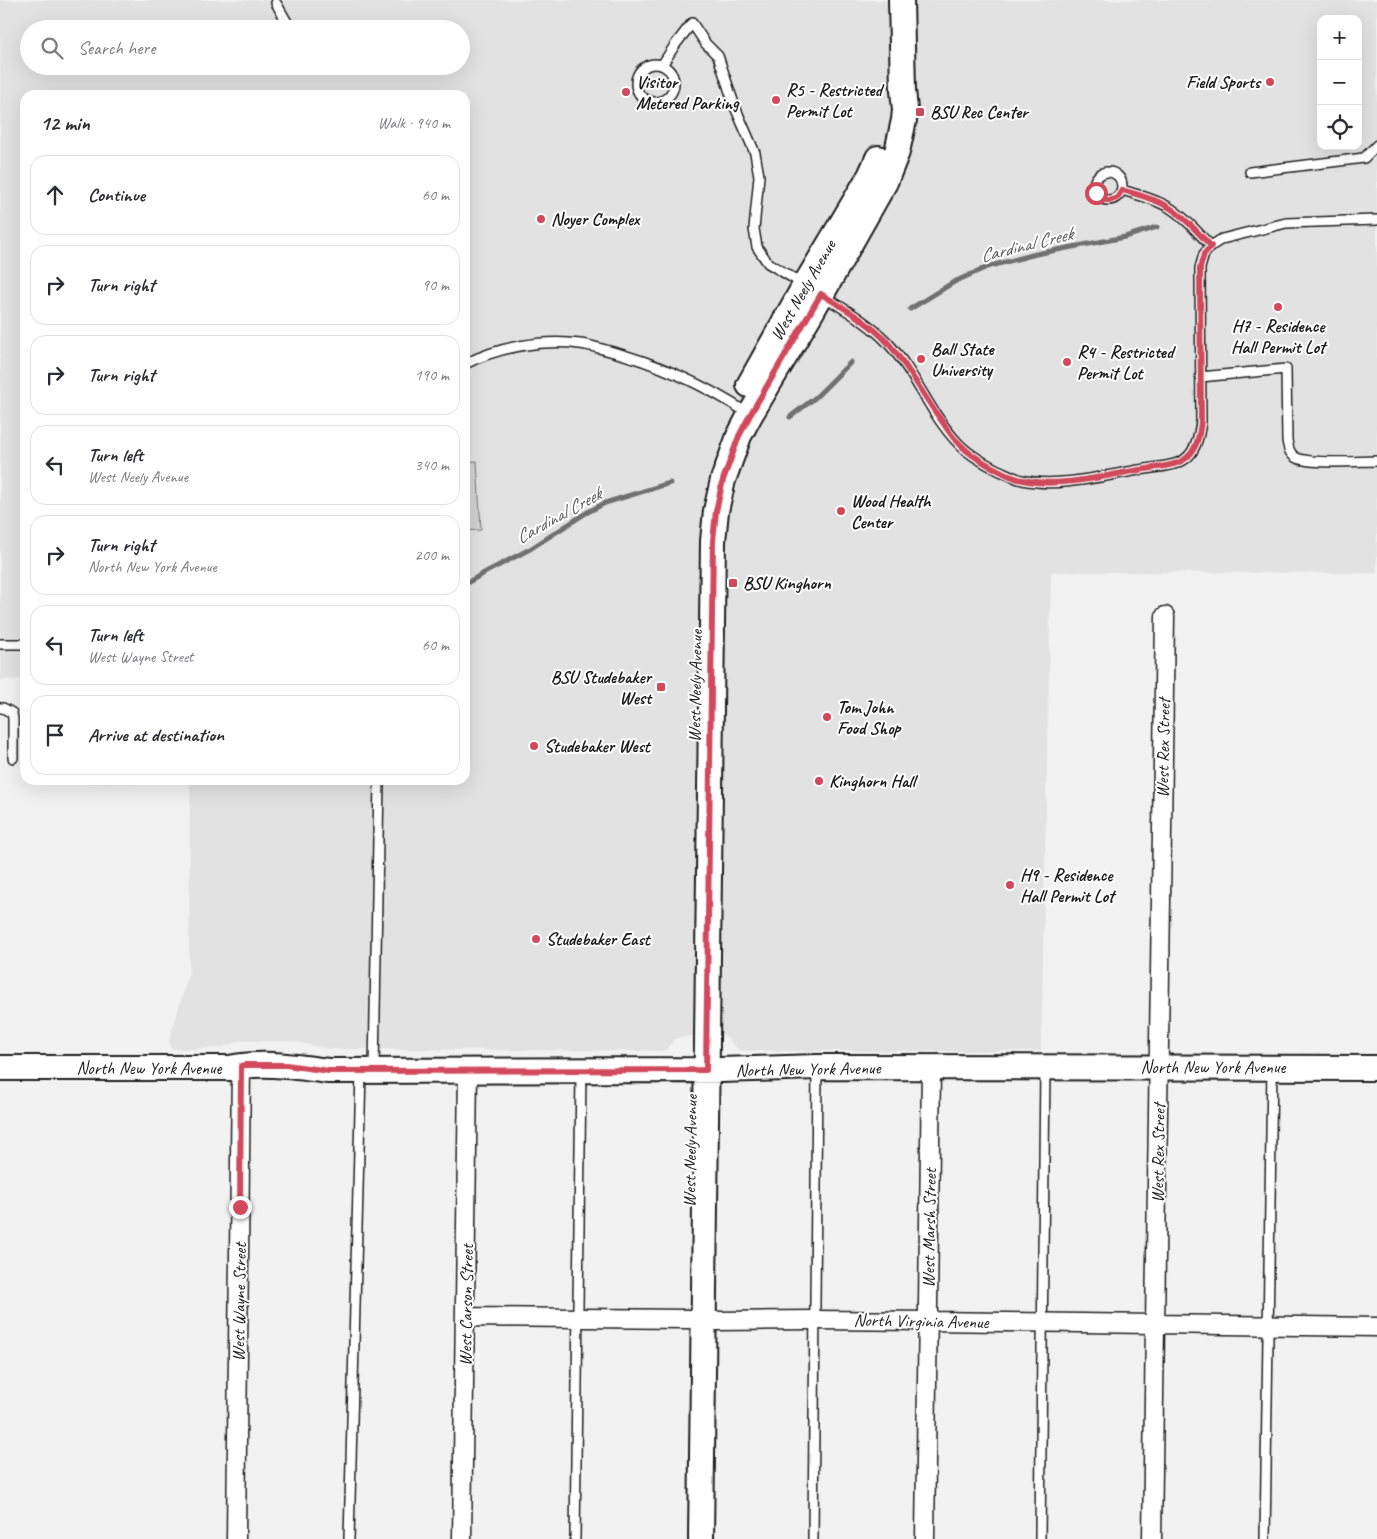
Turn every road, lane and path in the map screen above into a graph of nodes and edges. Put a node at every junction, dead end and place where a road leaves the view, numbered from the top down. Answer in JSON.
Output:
{"nodes":[{"id":1,"x":901,"y":0,"type":"edge"},
{"id":2,"x":276,"y":3,"type":"dead end"},
{"id":3,"x":286,"y":20,"type":"edge"},
{"id":4,"x":662,"y":65,"type":"junction"},
{"id":5,"x":1377,"y":145,"type":"edge"},
{"id":6,"x":1250,"y":172,"type":"dead end"},
{"id":7,"x":1122,"y":190,"type":"dead end"},
{"id":8,"x":1377,"y":220,"type":"edge"},
{"id":9,"x":1211,"y":246,"type":"junction"},
{"id":10,"x":813,"y":290,"type":"junction"},
{"id":11,"x":470,"y":362,"type":"edge"},
{"id":12,"x":1200,"y":377,"type":"junction"},
{"id":13,"x":744,"y":410,"type":"junction"},
{"id":14,"x":1377,"y":461,"type":"edge"},
{"id":15,"x":1165,"y":616,"type":"dead end"},
{"id":16,"x":0,"y":644,"type":"edge"},
{"id":17,"x":20,"y":644,"type":"edge"},
{"id":18,"x":0,"y":708,"type":"edge"},
{"id":19,"x":13,"y":758,"type":"dead end"},
{"id":20,"x":379,"y":785,"type":"edge"},
{"id":21,"x":241,"y":1066,"type":"junction"},
{"id":22,"x":817,"y":1067,"type":"junction"},
{"id":23,"x":1159,"y":1067,"type":"junction"},
{"id":24,"x":1272,"y":1067,"type":"junction"},
{"id":25,"x":0,"y":1068,"type":"edge"},
{"id":26,"x":931,"y":1068,"type":"junction"},
{"id":27,"x":1045,"y":1068,"type":"junction"},
{"id":28,"x":1377,"y":1068,"type":"edge"},
{"id":29,"x":468,"y":1070,"type":"junction"},
{"id":30,"x":581,"y":1070,"type":"junction"},
{"id":31,"x":699,"y":1070,"type":"junction"},
{"id":32,"x":368,"y":1071,"type":"junction"},
{"id":33,"x":466,"y":1317,"type":"junction"},
{"id":34,"x":578,"y":1319,"type":"junction"},
{"id":35,"x":696,"y":1319,"type":"junction"},
{"id":36,"x":814,"y":1320,"type":"junction"},
{"id":37,"x":928,"y":1321,"type":"junction"},
{"id":38,"x":1043,"y":1323,"type":"junction"},
{"id":39,"x":1155,"y":1325,"type":"junction"},
{"id":40,"x":1269,"y":1326,"type":"junction"},
{"id":41,"x":1377,"y":1327,"type":"edge"},
{"id":42,"x":236,"y":1539,"type":"edge"},
{"id":43,"x":349,"y":1539,"type":"edge"},
{"id":44,"x":462,"y":1539,"type":"edge"},
{"id":45,"x":575,"y":1539,"type":"edge"},
{"id":46,"x":686,"y":1539,"type":"edge"},
{"id":47,"x":701,"y":1539,"type":"edge"},
{"id":48,"x":813,"y":1539,"type":"edge"},
{"id":49,"x":925,"y":1539,"type":"edge"},
{"id":50,"x":1040,"y":1539,"type":"edge"},
{"id":51,"x":1152,"y":1539,"type":"edge"},
{"id":52,"x":1265,"y":1539,"type":"edge"}],
"edges":[{"from":1,"to":10,"type":"street","name":"West Neely Avenue"},
{"from":2,"to":3,"type":"lane"},
{"from":4,"to":4,"type":"lane"},
{"from":4,"to":10,"type":"lane"},
{"from":5,"to":6,"type":"lane"},
{"from":7,"to":9,"type":"lane"},
{"from":8,"to":9,"type":"lane"},
{"from":9,"to":12,"type":"lane"},
{"from":10,"to":12,"type":"lane"},
{"from":10,"to":13,"type":"street","name":"West Neely Avenue"},
{"from":11,"to":13,"type":"lane"},
{"from":12,"to":14,"type":"lane"},
{"from":13,"to":31,"type":"street","name":"West Neely Avenue"},
{"from":15,"to":23,"type":"street","name":"West Rex Street"},
{"from":16,"to":17,"type":"lane"},
{"from":18,"to":19,"type":"lane"},
{"from":20,"to":32,"type":"lane"},
{"from":21,"to":25,"type":"street","name":"North New York Avenue"},
{"from":21,"to":32,"type":"street","name":"North New York Avenue"},
{"from":21,"to":42,"type":"street","name":"West Wayne Street"},
{"from":22,"to":26,"type":"street","name":"North New York Avenue"},
{"from":22,"to":31,"type":"street","name":"North New York Avenue"},
{"from":22,"to":36,"type":"lane"},
{"from":23,"to":24,"type":"street","name":"North New York Avenue"},
{"from":23,"to":27,"type":"street","name":"North New York Avenue"},
{"from":23,"to":39,"type":"street","name":"West Rex Street"},
{"from":24,"to":28,"type":"street","name":"North New York Avenue"},
{"from":24,"to":40,"type":"lane"},
{"from":26,"to":27,"type":"street","name":"North New York Avenue"},
{"from":26,"to":37,"type":"street","name":"West Marsh Street"},
{"from":27,"to":38,"type":"lane"},
{"from":29,"to":30,"type":"street","name":"North New York Avenue"},
{"from":29,"to":32,"type":"street","name":"North New York Avenue"},
{"from":29,"to":33,"type":"street","name":"West Carson Street"},
{"from":30,"to":31,"type":"street","name":"North New York Avenue"},
{"from":30,"to":34,"type":"lane"},
{"from":31,"to":35,"type":"street","name":"West Neely Avenue"},
{"from":32,"to":43,"type":"lane"},
{"from":33,"to":34,"type":"street","name":"North Virginia Avenue"},
{"from":33,"to":44,"type":"street","name":"West Carson Street"},
{"from":34,"to":35,"type":"street","name":"North Virginia Avenue"},
{"from":34,"to":45,"type":"lane"},
{"from":35,"to":36,"type":"street","name":"North Virginia Avenue"},
{"from":35,"to":46,"type":"street","name":"West Neely Avenue"},
{"from":35,"to":47,"type":"street","name":"West Neely Avenue"},
{"from":36,"to":37,"type":"street","name":"North Virginia Avenue"},
{"from":36,"to":48,"type":"lane"},
{"from":37,"to":38,"type":"street","name":"North Virginia Avenue"},
{"from":37,"to":49,"type":"street","name":"West Marsh Street"},
{"from":38,"to":39,"type":"street","name":"North Virginia Avenue"},
{"from":38,"to":50,"type":"lane"},
{"from":39,"to":40,"type":"street","name":"North Virginia Avenue"},
{"from":39,"to":51,"type":"street","name":"West Rex Street"},
{"from":40,"to":41,"type":"street","name":"North Virginia Avenue"},
{"from":40,"to":52,"type":"lane"}]}
